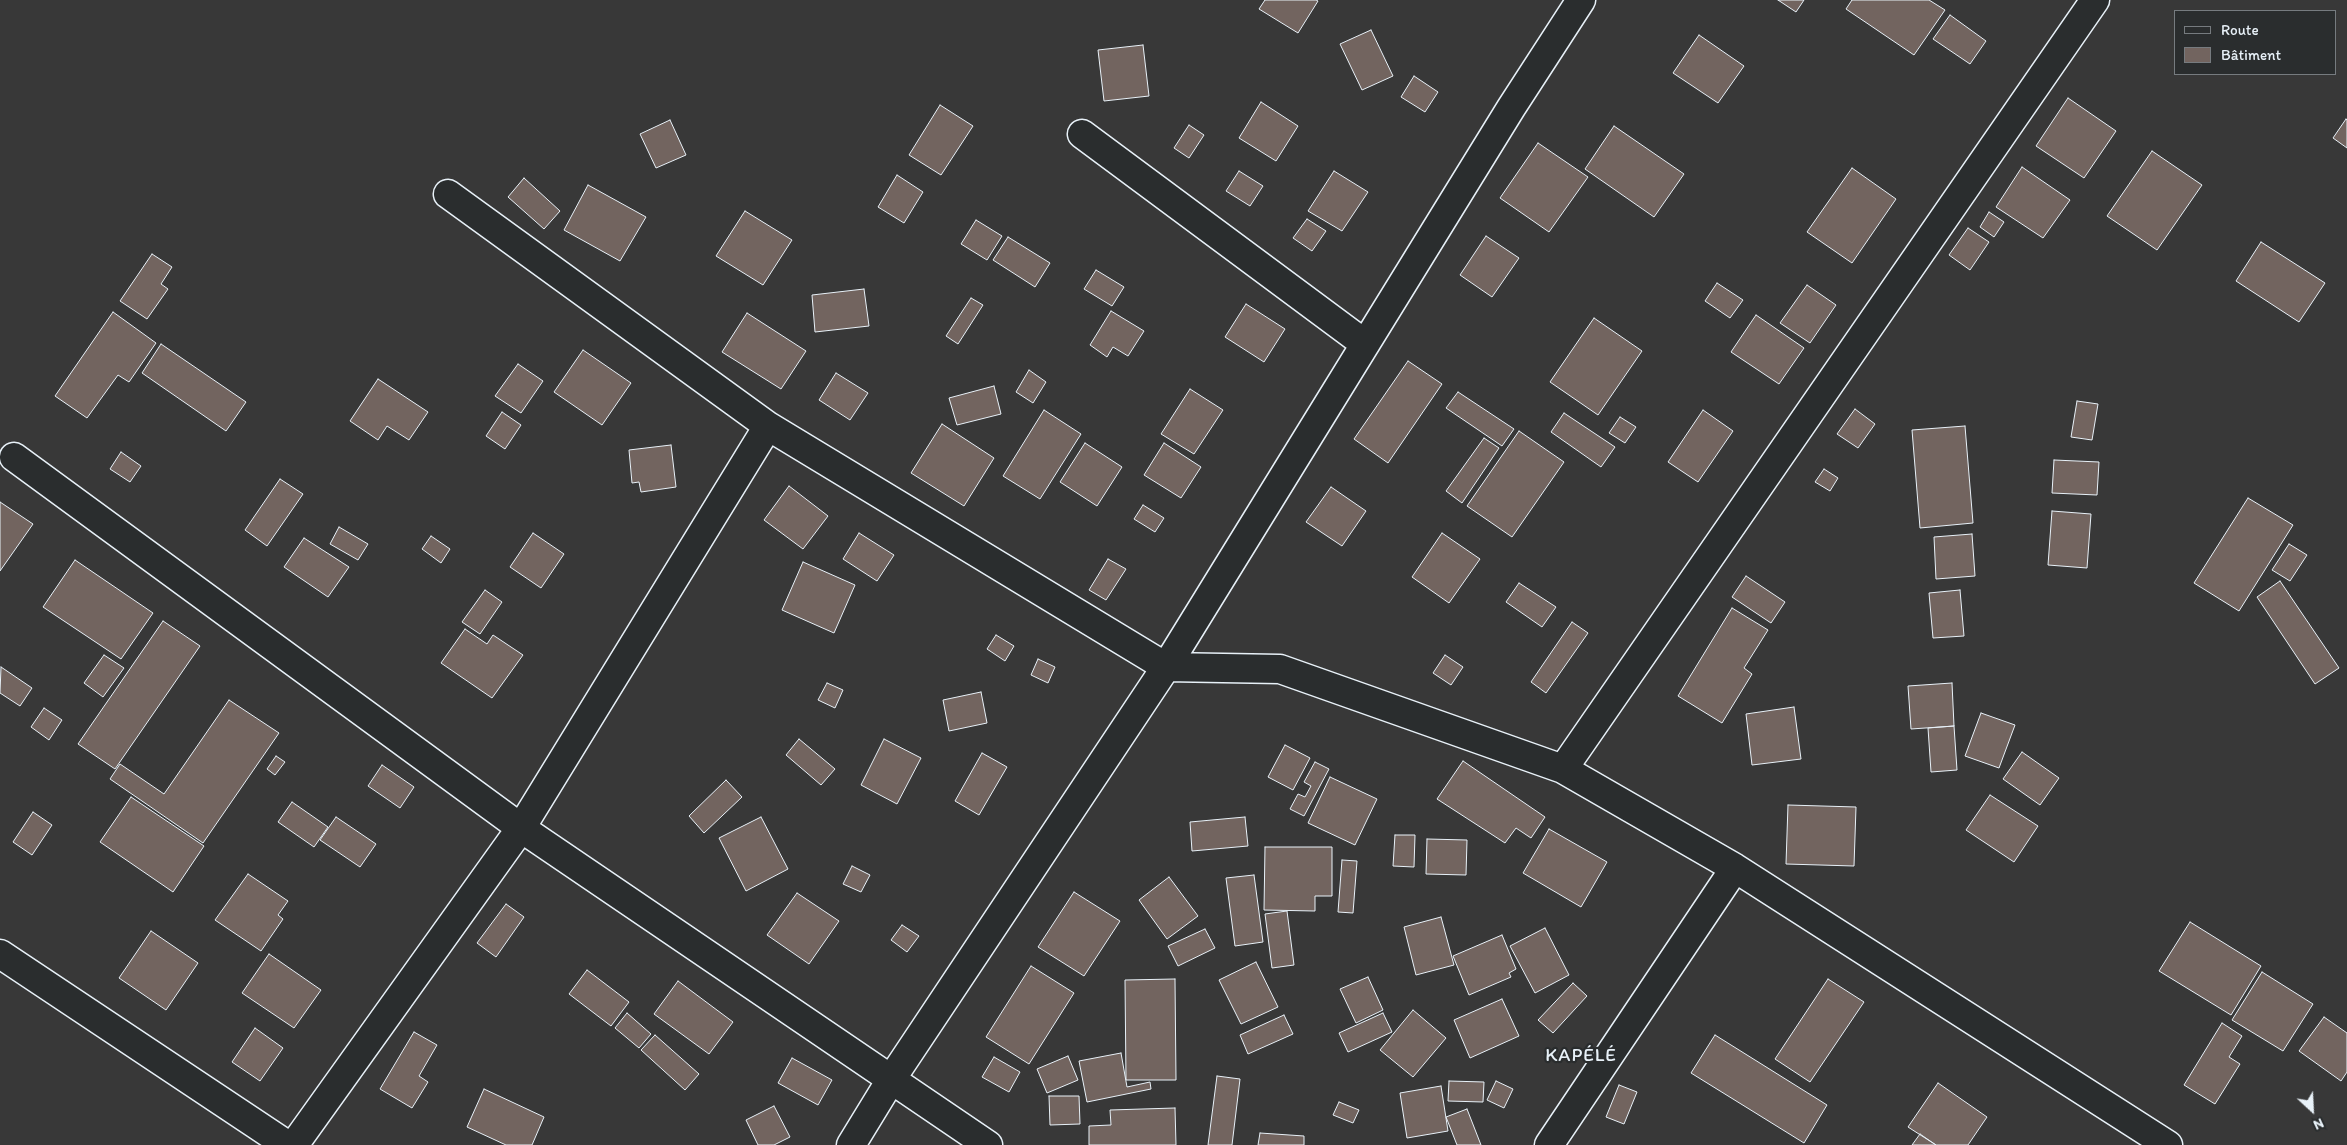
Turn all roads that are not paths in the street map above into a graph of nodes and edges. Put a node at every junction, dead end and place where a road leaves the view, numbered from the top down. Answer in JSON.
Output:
{"nodes":[{"id":1,"x":1581,"y":0,"type":"edge"},
{"id":2,"x":2095,"y":0,"type":"edge"},
{"id":3,"x":1082,"y":134,"type":"dead end"},
{"id":4,"x":448,"y":194,"type":"dead end"},
{"id":5,"x":1365,"y":344,"type":"junction"},
{"id":6,"x":768,"y":426,"type":"junction"},
{"id":7,"x":14,"y":457,"type":"dead end"},
{"id":8,"x":1166,"y":667,"type":"junction"},
{"id":9,"x":1563,"y":769,"type":"junction"},
{"id":10,"x":522,"y":828,"type":"junction"},
{"id":11,"x":1735,"y":868,"type":"junction"},
{"id":12,"x":0,"y":954,"type":"edge"},
{"id":13,"x":892,"y":1078,"type":"junction"},
{"id":14,"x":287,"y":1145,"type":"edge"},
{"id":15,"x":294,"y":1145,"type":"edge"},
{"id":16,"x":851,"y":1145,"type":"edge"},
{"id":17,"x":988,"y":1145,"type":"edge"},
{"id":18,"x":1549,"y":1145,"type":"edge"},
{"id":19,"x":2168,"y":1145,"type":"edge"}],
"edges":[{"from":1,"to":5,"type":"street"},
{"from":2,"to":9,"type":"street"},
{"from":3,"to":5,"type":"street"},
{"from":4,"to":6,"type":"street"},
{"from":5,"to":8,"type":"street"},
{"from":6,"to":8,"type":"street"},
{"from":6,"to":10,"type":"street"},
{"from":7,"to":10,"type":"street"},
{"from":8,"to":9,"type":"street"},
{"from":8,"to":13,"type":"street"},
{"from":9,"to":11,"type":"street"},
{"from":10,"to":13,"type":"street"},
{"from":10,"to":15,"type":"street"},
{"from":11,"to":18,"type":"street"},
{"from":11,"to":19,"type":"street"},
{"from":12,"to":14,"type":"street"},
{"from":13,"to":16,"type":"street"},
{"from":13,"to":17,"type":"street"}]}
